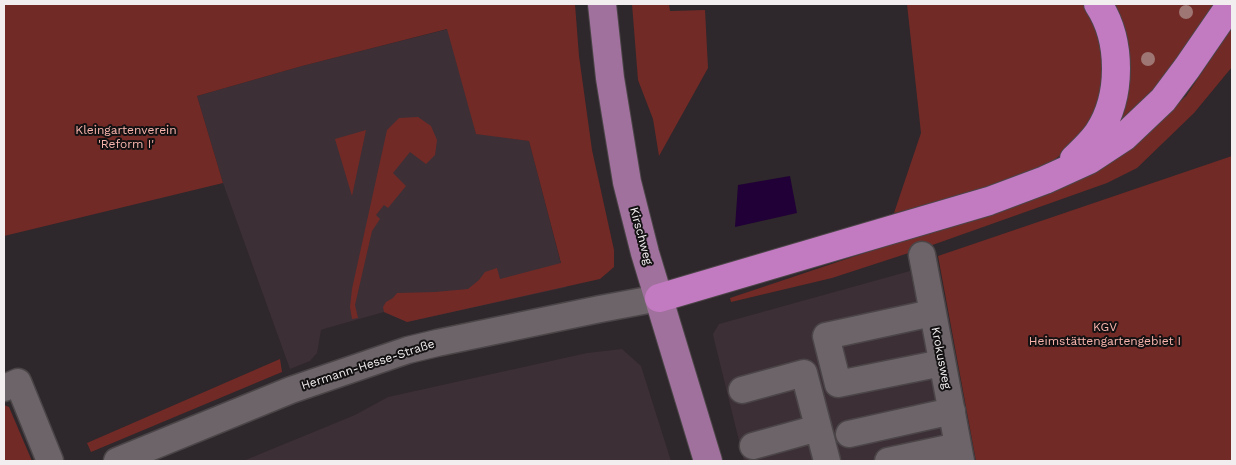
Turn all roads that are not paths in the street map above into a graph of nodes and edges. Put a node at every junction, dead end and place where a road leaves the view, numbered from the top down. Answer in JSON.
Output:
{"nodes":[{"id":1,"x":602,"y":4,"type":"edge"},
{"id":2,"x":1098,"y":4,"type":"edge"},
{"id":3,"x":1231,"y":4,"type":"edge"},
{"id":4,"x":1046,"y":180,"type":"junction"},
{"id":5,"x":922,"y":255,"type":"dead end"},
{"id":6,"x":659,"y":298,"type":"junction"},
{"id":7,"x":932,"y":313,"type":"junction"},
{"id":8,"x":942,"y":362,"type":"junction"},
{"id":9,"x":4,"y":388,"type":"edge"},
{"id":10,"x":742,"y":390,"type":"dead end"},
{"id":11,"x":952,"y":411,"type":"junction"},
{"id":12,"x":818,"y":428,"type":"junction"},
{"id":13,"x":849,"y":434,"type":"dead end"},
{"id":14,"x":753,"y":446,"type":"dead end"},
{"id":15,"x":960,"y":454,"type":"edge"},
{"id":16,"x":50,"y":461,"type":"edge"},
{"id":17,"x":117,"y":461,"type":"edge"},
{"id":18,"x":708,"y":461,"type":"edge"},
{"id":19,"x":827,"y":461,"type":"edge"},
{"id":20,"x":888,"y":461,"type":"edge"}],
"edges":[{"from":1,"to":6,"type":"main road","name":"Kirschweg"},
{"from":2,"to":4,"type":"highway"},
{"from":3,"to":4,"type":"highway"},
{"from":4,"to":6,"type":"highway"},
{"from":5,"to":7,"type":"street","name":"Krokusweg"},
{"from":6,"to":17,"type":"street","name":"Hermann-Hesse-Straße"},
{"from":6,"to":18,"type":"main road","name":"Kirschweg"},
{"from":7,"to":8,"type":"street","name":"Krokusweg"},
{"from":7,"to":8,"type":"street"},
{"from":8,"to":11,"type":"street","name":"Krokusweg"},
{"from":9,"to":16,"type":"street"},
{"from":10,"to":12,"type":"street"},
{"from":11,"to":13,"type":"street"},
{"from":11,"to":15,"type":"street","name":"Krokusweg"},
{"from":12,"to":14,"type":"street"},
{"from":12,"to":19,"type":"street"},
{"from":15,"to":20,"type":"street"}]}
